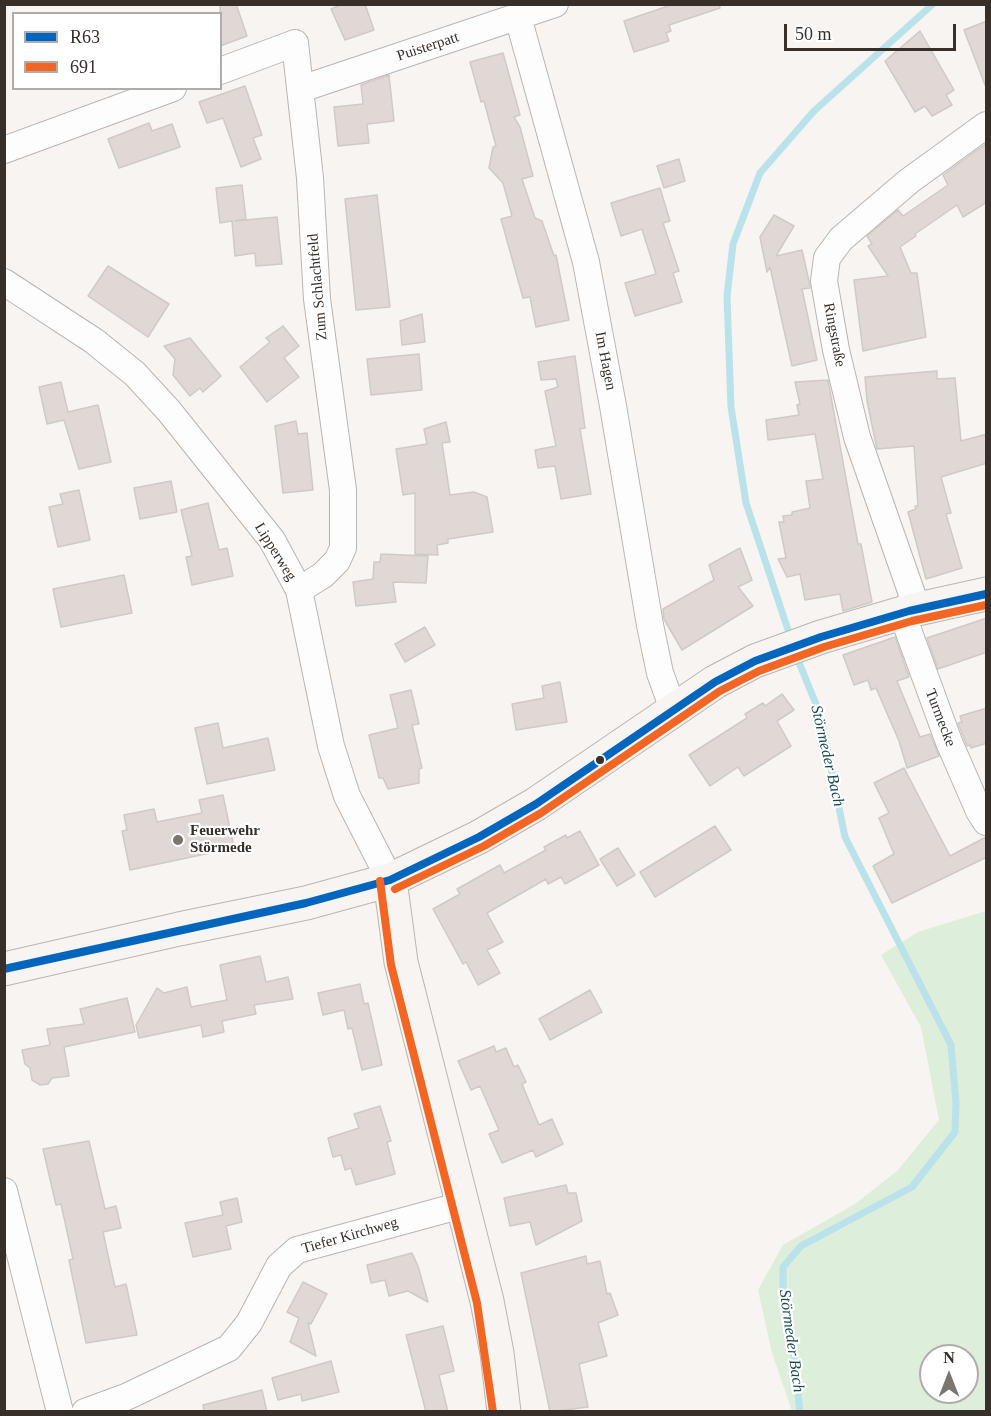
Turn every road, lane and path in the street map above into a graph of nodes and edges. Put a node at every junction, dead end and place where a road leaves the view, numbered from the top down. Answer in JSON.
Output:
{"nodes":[{"id":1,"x":555,"y":4,"type":"edge"},
{"id":2,"x":518,"y":17,"type":"junction"},
{"id":3,"x":222,"y":70,"type":"edge"},
{"id":4,"x":301,"y":89,"type":"junction"},
{"id":5,"x":168,"y":90,"type":"edge"},
{"id":6,"x":987,"y":125,"type":"edge"},
{"id":7,"x":4,"y":150,"type":"edge"},
{"id":8,"x":4,"y":282,"type":"edge"},
{"id":9,"x":299,"y":590,"type":"junction"},
{"id":10,"x":987,"y":594,"type":"edge"},
{"id":11,"x":909,"y":611,"type":"junction"},
{"id":12,"x":673,"y":709,"type":"junction"},
{"id":13,"x":987,"y":822,"type":"edge"},
{"id":14,"x":390,"y":880,"type":"junction"},
{"id":15,"x":4,"y":969,"type":"edge"},
{"id":16,"x":4,"y":1191,"type":"edge"},
{"id":17,"x":462,"y":1204,"type":"junction"},
{"id":18,"x":60,"y":1412,"type":"edge"},
{"id":19,"x":85,"y":1412,"type":"edge"},
{"id":20,"x":504,"y":1412,"type":"edge"}],
"edges":[{"from":1,"to":2,"type":"street","name":"Puisterpatt"},
{"from":2,"to":4,"type":"street","name":"Puisterpatt"},
{"from":2,"to":12,"type":"street","name":"Im Hagen"},
{"from":3,"to":4,"type":"street","name":"Zum Schlachtfeld"},
{"from":4,"to":9,"type":"street","name":"Zum Schlachtfeld"},
{"from":5,"to":7,"type":"street"},
{"from":6,"to":11,"type":"street","name":"Ringstraße"},
{"from":8,"to":9,"type":"street","name":"Lipperweg"},
{"from":9,"to":14,"type":"street","name":"Lipperweg"},
{"from":10,"to":11,"type":"main road"},
{"from":11,"to":12,"type":"main road"},
{"from":11,"to":13,"type":"street","name":"Turmecke"},
{"from":12,"to":14,"type":"main road"},
{"from":14,"to":15,"type":"main road"},
{"from":14,"to":17,"type":"main road"},
{"from":16,"to":18,"type":"street"},
{"from":17,"to":19,"type":"street","name":"Tiefer Kirchweg"},
{"from":17,"to":20,"type":"main road"}]}
